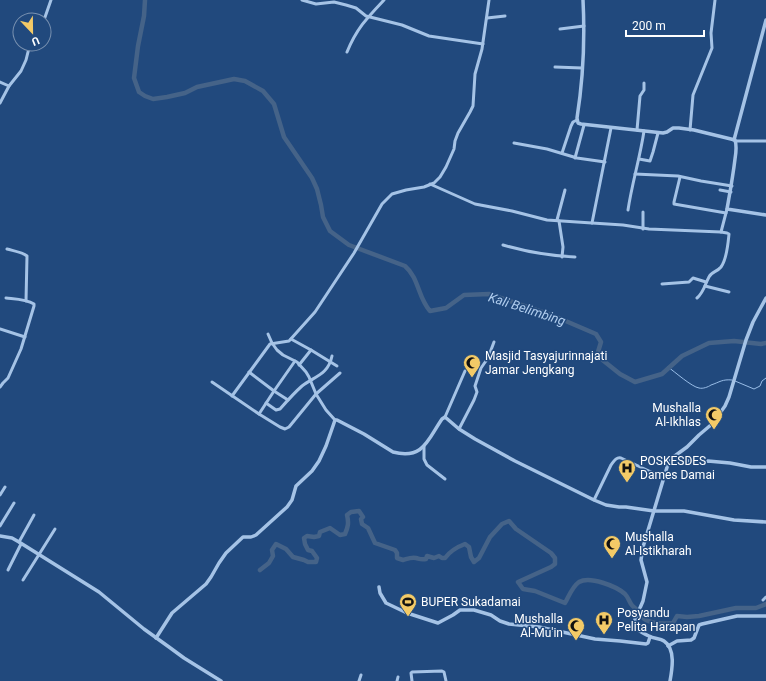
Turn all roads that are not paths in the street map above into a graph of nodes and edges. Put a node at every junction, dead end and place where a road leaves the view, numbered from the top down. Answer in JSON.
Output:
{"nodes":[{"id":1,"x":51,"y":0,"type":"edge"},
{"id":2,"x":302,"y":0,"type":"edge"},
{"id":3,"x":384,"y":0,"type":"edge"},
{"id":4,"x":490,"y":0,"type":"edge"},
{"id":5,"x":583,"y":0,"type":"edge"},
{"id":6,"x":715,"y":0,"type":"edge"},
{"id":7,"x":47,"y":12,"type":"edge"},
{"id":8,"x":505,"y":16,"type":"dead end"},
{"id":9,"x":368,"y":17,"type":"junction"},
{"id":10,"x":487,"y":18,"type":"junction"},
{"id":11,"x":766,"y":20,"type":"edge"},
{"id":12,"x":584,"y":26,"type":"junction"},
{"id":13,"x":765,"y":26,"type":"edge"},
{"id":14,"x":560,"y":29,"type":"dead end"},
{"id":15,"x":483,"y":44,"type":"junction"},
{"id":16,"x":28,"y":52,"type":"edge"},
{"id":17,"x":347,"y":52,"type":"dead end"},
{"id":18,"x":554,"y":67,"type":"dead end"},
{"id":19,"x":582,"y":68,"type":"junction"},
{"id":20,"x":0,"y":82,"type":"edge"},
{"id":21,"x":644,"y":83,"type":"dead end"},
{"id":22,"x":9,"y":86,"type":"junction"},
{"id":23,"x":0,"y":103,"type":"edge"},
{"id":24,"x":577,"y":120,"type":"junction"},
{"id":25,"x":584,"y":125,"type":"junction"},
{"id":26,"x":611,"y":128,"type":"junction"},
{"id":27,"x":637,"y":130,"type":"junction"},
{"id":28,"x":690,"y":130,"type":"junction"},
{"id":29,"x":644,"y":131,"type":"junction"},
{"id":30,"x":658,"y":133,"type":"junction"},
{"id":31,"x":735,"y":140,"type":"junction"},
{"id":32,"x":766,"y":140,"type":"edge"},
{"id":33,"x":514,"y":143,"type":"dead end"},
{"id":34,"x":562,"y":153,"type":"junction"},
{"id":35,"x":574,"y":158,"type":"junction"},
{"id":36,"x":639,"y":159,"type":"junction"},
{"id":37,"x":605,"y":162,"type":"junction"},
{"id":38,"x":635,"y":174,"type":"junction"},
{"id":39,"x":680,"y":177,"type":"junction"},
{"id":40,"x":430,"y":184,"type":"junction"},
{"id":41,"x":732,"y":186,"type":"junction"},
{"id":42,"x":565,"y":190,"type":"dead end"},
{"id":43,"x":720,"y":190,"type":"dead end"},
{"id":44,"x":731,"y":192,"type":"junction"},
{"id":45,"x":727,"y":209,"type":"junction"},
{"id":46,"x":628,"y":210,"type":"dead end"},
{"id":47,"x":643,"y":212,"type":"dead end"},
{"id":48,"x":726,"y":213,"type":"junction"},
{"id":49,"x":766,"y":215,"type":"edge"},
{"id":50,"x":558,"y":221,"type":"junction"},
{"id":51,"x":592,"y":224,"type":"junction"},
{"id":52,"x":643,"y":229,"type":"junction"},
{"id":53,"x":721,"y":232,"type":"junction"},
{"id":54,"x":503,"y":245,"type":"dead end"},
{"id":55,"x":7,"y":249,"type":"dead end"},
{"id":56,"x":562,"y":257,"type":"junction"},
{"id":57,"x":575,"y":258,"type":"dead end"},
{"id":58,"x":706,"y":282,"type":"junction"},
{"id":59,"x":662,"y":284,"type":"dead end"},
{"id":60,"x":705,"y":286,"type":"junction"},
{"id":61,"x":730,"y":292,"type":"dead end"},
{"id":62,"x":6,"y":298,"type":"dead end"},
{"id":63,"x":697,"y":298,"type":"dead end"},
{"id":64,"x":766,"y":298,"type":"edge"},
{"id":65,"x":26,"y":301,"type":"junction"},
{"id":66,"x":0,"y":329,"type":"edge"},
{"id":67,"x":268,"y":334,"type":"dead end"},
{"id":68,"x":25,"y":337,"type":"junction"},
{"id":69,"x":291,"y":339,"type":"junction"},
{"id":70,"x":494,"y":342,"type":"dead end"},
{"id":71,"x":272,"y":343,"type":"junction"},
{"id":72,"x":311,"y":350,"type":"junction"},
{"id":73,"x":332,"y":356,"type":"dead end"},
{"id":74,"x":294,"y":361,"type":"junction"},
{"id":75,"x":330,"y":362,"type":"junction"},
{"id":76,"x":299,"y":365,"type":"junction"},
{"id":77,"x":337,"y":366,"type":"dead end"},
{"id":78,"x":465,"y":371,"type":"dead end"},
{"id":79,"x":249,"y":372,"type":"junction"},
{"id":80,"x":340,"y":373,"type":"dead end"},
{"id":81,"x":311,"y":381,"type":"junction"},
{"id":82,"x":212,"y":382,"type":"dead end"},
{"id":83,"x":0,"y":387,"type":"edge"},
{"id":84,"x":274,"y":391,"type":"junction"},
{"id":85,"x":316,"y":394,"type":"junction"},
{"id":86,"x":232,"y":396,"type":"junction"},
{"id":87,"x":288,"y":400,"type":"junction"},
{"id":88,"x":266,"y":403,"type":"junction"},
{"id":89,"x":259,"y":414,"type":"junction"},
{"id":90,"x":445,"y":417,"type":"junction"},
{"id":91,"x":335,"y":420,"type":"junction"},
{"id":92,"x":460,"y":429,"type":"junction"},
{"id":93,"x":424,"y":446,"type":"junction"},
{"id":94,"x":674,"y":456,"type":"junction"},
{"id":95,"x":766,"y":467,"type":"edge"},
{"id":96,"x":664,"y":478,"type":"junction"},
{"id":97,"x":446,"y":479,"type":"dead end"},
{"id":98,"x":5,"y":487,"type":"dead end"},
{"id":99,"x":0,"y":495,"type":"edge"},
{"id":100,"x":594,"y":500,"type":"junction"},
{"id":101,"x":14,"y":504,"type":"dead end"},
{"id":102,"x":654,"y":511,"type":"junction"},
{"id":103,"x":34,"y":515,"type":"dead end"},
{"id":104,"x":2,"y":520,"type":"edge"},
{"id":105,"x":766,"y":522,"type":"edge"},
{"id":106,"x":0,"y":526,"type":"edge"},
{"id":107,"x":55,"y":529,"type":"dead end"},
{"id":108,"x":0,"y":536,"type":"edge"},
{"id":109,"x":20,"y":543,"type":"junction"},
{"id":110,"x":39,"y":555,"type":"junction"},
{"id":111,"x":8,"y":570,"type":"dead end"},
{"id":112,"x":24,"y":580,"type":"dead end"},
{"id":113,"x":379,"y":587,"type":"dead end"},
{"id":114,"x":766,"y":597,"type":"edge"},
{"id":115,"x":763,"y":600,"type":"dead end"},
{"id":116,"x":766,"y":616,"type":"edge"},
{"id":117,"x":650,"y":637,"type":"junction"},
{"id":118,"x":156,"y":638,"type":"junction"},
{"id":119,"x":668,"y":646,"type":"junction"},
{"id":120,"x":361,"y":675,"type":"dead end"},
{"id":121,"x":221,"y":681,"type":"edge"},
{"id":122,"x":359,"y":681,"type":"edge"},
{"id":123,"x":412,"y":681,"type":"edge"},
{"id":124,"x":446,"y":681,"type":"edge"},
{"id":125,"x":670,"y":681,"type":"edge"}],
"edges":[{"from":1,"to":7,"type":"street"},
{"from":2,"to":9,"type":"street"},
{"from":3,"to":9,"type":"street"},
{"from":4,"to":10,"type":"street"},
{"from":5,"to":12,"type":"street"},
{"from":6,"to":28,"type":"street"},
{"from":8,"to":10,"type":"street"},
{"from":9,"to":15,"type":"street"},
{"from":9,"to":17,"type":"street"},
{"from":10,"to":15,"type":"street"},
{"from":11,"to":13,"type":"street"},
{"from":12,"to":14,"type":"street"},
{"from":12,"to":19,"type":"street"},
{"from":13,"to":31,"type":"street"},
{"from":15,"to":40,"type":"street"},
{"from":16,"to":22,"type":"street"},
{"from":18,"to":19,"type":"street"},
{"from":19,"to":24,"type":"street"},
{"from":20,"to":22,"type":"street"},
{"from":21,"to":27,"type":"street"},
{"from":22,"to":23,"type":"street"},
{"from":24,"to":25,"type":"street"},
{"from":24,"to":34,"type":"street"},
{"from":25,"to":26,"type":"street"},
{"from":25,"to":35,"type":"street"},
{"from":26,"to":27,"type":"street"},
{"from":26,"to":37,"type":"street"},
{"from":27,"to":29,"type":"street"},
{"from":28,"to":30,"type":"street"},
{"from":28,"to":31,"type":"street"},
{"from":29,"to":30,"type":"street"},
{"from":29,"to":36,"type":"street"},
{"from":30,"to":36,"type":"street"},
{"from":31,"to":32,"type":"street"},
{"from":31,"to":41,"type":"street"},
{"from":33,"to":34,"type":"street"},
{"from":34,"to":35,"type":"street"},
{"from":35,"to":37,"type":"street"},
{"from":36,"to":38,"type":"street"},
{"from":37,"to":51,"type":"street"},
{"from":38,"to":39,"type":"street"},
{"from":38,"to":46,"type":"street"},
{"from":39,"to":41,"type":"street"},
{"from":39,"to":48,"type":"street"},
{"from":40,"to":50,"type":"street"},
{"from":40,"to":69,"type":"street"},
{"from":41,"to":44,"type":"street"},
{"from":42,"to":50,"type":"street"},
{"from":43,"to":44,"type":"street"},
{"from":44,"to":45,"type":"street"},
{"from":45,"to":48,"type":"street"},
{"from":45,"to":49,"type":"street"},
{"from":47,"to":52,"type":"street"},
{"from":48,"to":53,"type":"street"},
{"from":50,"to":51,"type":"street"},
{"from":50,"to":56,"type":"street"},
{"from":51,"to":52,"type":"street"},
{"from":52,"to":53,"type":"street"},
{"from":53,"to":58,"type":"street"},
{"from":54,"to":56,"type":"street"},
{"from":55,"to":65,"type":"street"},
{"from":56,"to":57,"type":"street"},
{"from":58,"to":59,"type":"street"},
{"from":58,"to":60,"type":"street"},
{"from":60,"to":61,"type":"street"},
{"from":60,"to":63,"type":"street"},
{"from":62,"to":65,"type":"street"},
{"from":64,"to":94,"type":"street"},
{"from":65,"to":68,"type":"street"},
{"from":66,"to":68,"type":"street"},
{"from":67,"to":71,"type":"street"},
{"from":68,"to":83,"type":"street"},
{"from":69,"to":71,"type":"street"},
{"from":69,"to":72,"type":"street"},
{"from":70,"to":92,"type":"street"},
{"from":71,"to":74,"type":"street"},
{"from":71,"to":79,"type":"street"},
{"from":72,"to":75,"type":"street"},
{"from":72,"to":76,"type":"street"},
{"from":73,"to":75,"type":"street"},
{"from":74,"to":76,"type":"street"},
{"from":74,"to":84,"type":"street"},
{"from":75,"to":77,"type":"street"},
{"from":75,"to":81,"type":"street"},
{"from":76,"to":81,"type":"street"},
{"from":78,"to":90,"type":"street"},
{"from":79,"to":84,"type":"street"},
{"from":79,"to":86,"type":"street"},
{"from":80,"to":85,"type":"street"},
{"from":81,"to":85,"type":"street"},
{"from":81,"to":87,"type":"street"},
{"from":82,"to":86,"type":"street"},
{"from":84,"to":87,"type":"street"},
{"from":84,"to":88,"type":"street"},
{"from":85,"to":89,"type":"street"},
{"from":85,"to":91,"type":"street"},
{"from":86,"to":89,"type":"street"},
{"from":87,"to":88,"type":"street"},
{"from":88,"to":89,"type":"street"},
{"from":90,"to":92,"type":"street"},
{"from":90,"to":93,"type":"street"},
{"from":91,"to":93,"type":"street"},
{"from":91,"to":118,"type":"street"},
{"from":92,"to":100,"type":"street"},
{"from":93,"to":97,"type":"street"},
{"from":94,"to":95,"type":"street"},
{"from":94,"to":96,"type":"street"},
{"from":96,"to":100,"type":"street"},
{"from":96,"to":102,"type":"street"},
{"from":98,"to":99,"type":"street"},
{"from":100,"to":102,"type":"street"},
{"from":101,"to":104,"type":"street"},
{"from":102,"to":105,"type":"street"},
{"from":102,"to":117,"type":"street"},
{"from":103,"to":109,"type":"street"},
{"from":104,"to":106,"type":"street"},
{"from":107,"to":110,"type":"street"},
{"from":108,"to":109,"type":"street"},
{"from":109,"to":110,"type":"street"},
{"from":109,"to":111,"type":"street"},
{"from":110,"to":112,"type":"street"},
{"from":110,"to":118,"type":"street"},
{"from":113,"to":117,"type":"street"},
{"from":114,"to":115,"type":"street"},
{"from":116,"to":119,"type":"street"},
{"from":117,"to":119,"type":"street"},
{"from":118,"to":121,"type":"street"},
{"from":119,"to":125,"type":"street"},
{"from":120,"to":122,"type":"street"},
{"from":123,"to":124,"type":"street"}]}
